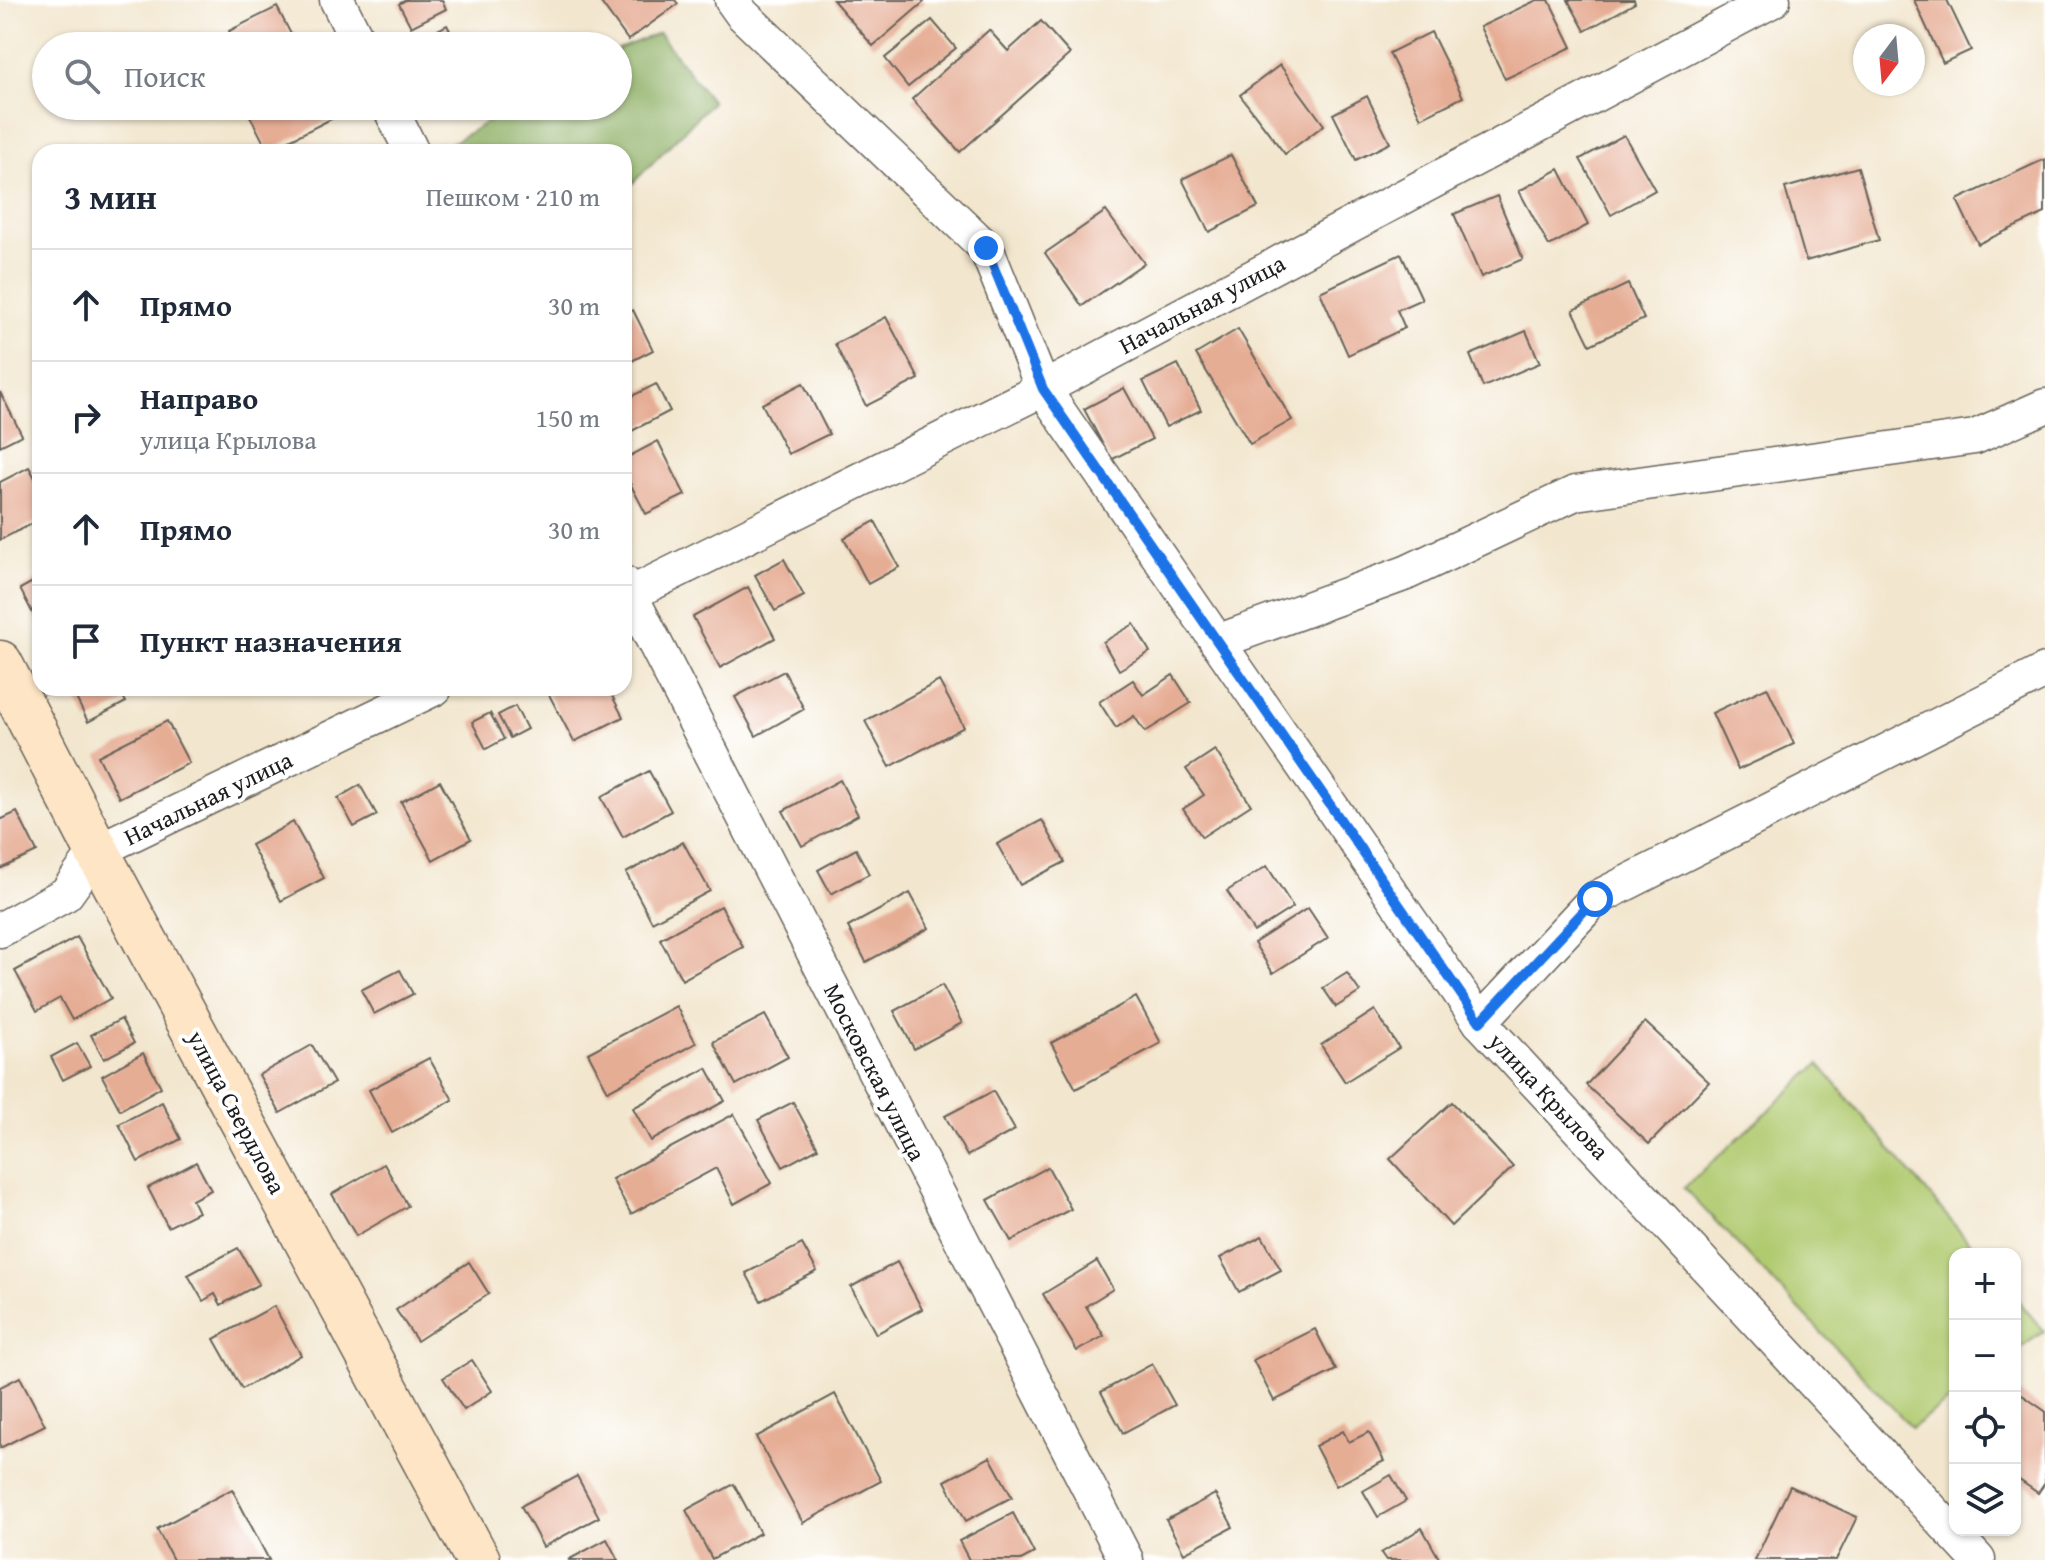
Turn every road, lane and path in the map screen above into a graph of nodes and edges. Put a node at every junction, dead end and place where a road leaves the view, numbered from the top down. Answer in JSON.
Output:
{"nodes":[{"id":1,"x":337,"y":0,"type":"edge"},
{"id":2,"x":732,"y":0,"type":"edge"},
{"id":3,"x":1773,"y":0,"type":"edge"},
{"id":4,"x":353,"y":32,"type":"edge"},
{"id":5,"x":396,"y":120,"type":"edge"},
{"id":6,"x":408,"y":144,"type":"edge"},
{"id":7,"x":1043,"y":389,"type":"junction"},
{"id":8,"x":2045,"y":406,"type":"edge"},
{"id":9,"x":632,"y":588,"type":"edge"},
{"id":10,"x":632,"y":603,"type":"edge"},
{"id":11,"x":1217,"y":642,"type":"junction"},
{"id":12,"x":0,"y":663,"type":"edge"},
{"id":13,"x":2045,"y":671,"type":"edge"},
{"id":14,"x":418,"y":696,"type":"edge"},
{"id":15,"x":97,"y":851,"type":"junction"},
{"id":16,"x":0,"y":930,"type":"edge"},
{"id":17,"x":1480,"y":1022,"type":"junction"},
{"id":18,"x":478,"y":1560,"type":"edge"},
{"id":19,"x":1126,"y":1560,"type":"edge"},
{"id":20,"x":1978,"y":1560,"type":"edge"}],
"edges":[{"from":1,"to":4,"type":"street"},
{"from":2,"to":7,"type":"street","name":"улица Крылова"},
{"from":3,"to":7,"type":"street","name":"Начальная улица"},
{"from":5,"to":6,"type":"street"},
{"from":7,"to":9,"type":"street","name":"Начальная улица"},
{"from":7,"to":11,"type":"street","name":"улица Крылова"},
{"from":8,"to":11,"type":"street"},
{"from":10,"to":19,"type":"street","name":"Московская улица"},
{"from":11,"to":17,"type":"street","name":"улица Крылова"},
{"from":12,"to":15,"type":"main road","name":"улица Свердлова"},
{"from":13,"to":17,"type":"street"},
{"from":14,"to":15,"type":"street","name":"Начальная улица"},
{"from":15,"to":16,"type":"street","name":"Начальная улица"},
{"from":15,"to":18,"type":"main road","name":"улица Свердлова"},
{"from":17,"to":20,"type":"street","name":"улица Крылова"}]}
